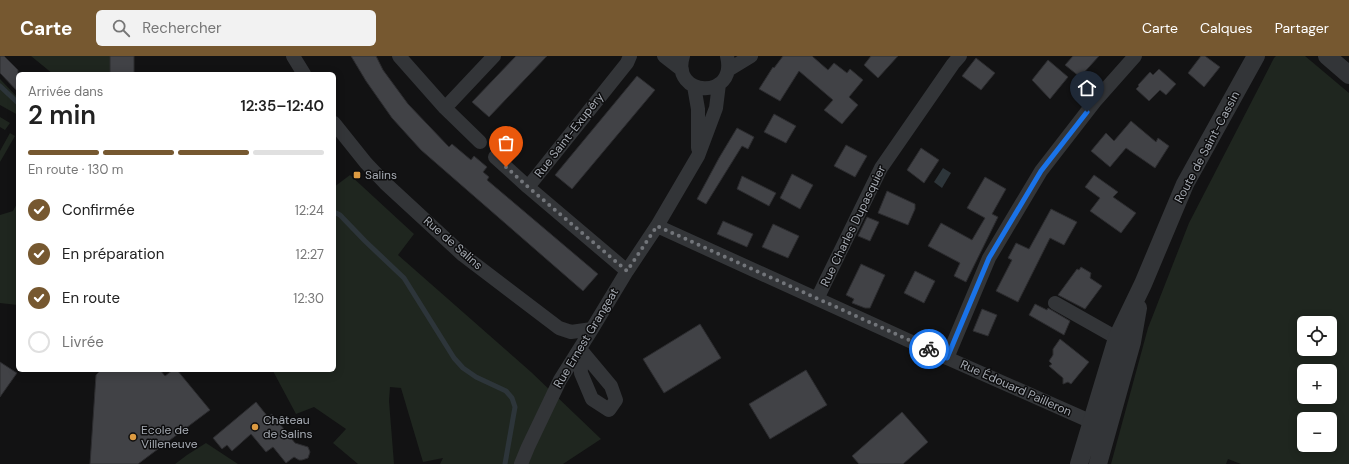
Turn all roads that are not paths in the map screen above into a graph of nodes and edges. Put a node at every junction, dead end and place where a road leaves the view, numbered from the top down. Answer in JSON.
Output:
{"nodes":[{"id":1,"x":293,"y":56,"type":"edge"},
{"id":2,"x":399,"y":56,"type":"edge"},
{"id":3,"x":494,"y":56,"type":"edge"},
{"id":4,"x":630,"y":56,"type":"edge"},
{"id":5,"x":664,"y":56,"type":"edge"},
{"id":6,"x":683,"y":56,"type":"edge"},
{"id":7,"x":727,"y":56,"type":"edge"},
{"id":8,"x":750,"y":56,"type":"edge"},
{"id":9,"x":960,"y":56,"type":"edge"},
{"id":10,"x":1135,"y":56,"type":"edge"},
{"id":11,"x":1256,"y":56,"type":"edge"},
{"id":12,"x":1327,"y":56,"type":"edge"},
{"id":13,"x":682,"y":70,"type":"junction"},
{"id":14,"x":728,"y":70,"type":"junction"},
{"id":15,"x":303,"y":72,"type":"edge"},
{"id":16,"x":1349,"y":75,"type":"edge"},
{"id":17,"x":719,"y":84,"type":"junction"},
{"id":18,"x":694,"y":86,"type":"junction"},
{"id":19,"x":445,"y":108,"type":"junction"},
{"id":20,"x":336,"y":126,"type":"edge"},
{"id":21,"x":480,"y":142,"type":"dead end"},
{"id":22,"x":698,"y":156,"type":"junction"},
{"id":23,"x":496,"y":157,"type":"dead end"},
{"id":24,"x":528,"y":187,"type":"junction"},
{"id":25,"x":657,"y":226,"type":"junction"},
{"id":26,"x":627,"y":271,"type":"junction"},
{"id":27,"x":817,"y":299,"type":"junction"},
{"id":28,"x":1056,"y":304,"type":"dead end"},
{"id":29,"x":592,"y":329,"type":"junction"},
{"id":30,"x":1125,"y":340,"type":"junction"},
{"id":31,"x":947,"y":358,"type":"junction"},
{"id":32,"x":1092,"y":422,"type":"junction"},
{"id":33,"x":521,"y":464,"type":"edge"},
{"id":34,"x":1079,"y":464,"type":"edge"},
{"id":35,"x":1090,"y":464,"type":"edge"},
{"id":36,"x":1098,"y":464,"type":"edge"}],
"edges":[{"from":1,"to":15,"type":"street"},
{"from":2,"to":19,"type":"street"},
{"from":3,"to":19,"type":"street"},
{"from":4,"to":24,"type":"street","name":"Rue Saint-Exupéry"},
{"from":5,"to":13,"type":"street"},
{"from":6,"to":13,"type":"street"},
{"from":7,"to":14,"type":"street"},
{"from":8,"to":14,"type":"street"},
{"from":9,"to":27,"type":"street","name":"Rue Charles Dupasquier"},
{"from":10,"to":31,"type":"street"},
{"from":11,"to":30,"type":"street","name":"Route de Saint-Cassin"},
{"from":12,"to":16,"type":"street"},
{"from":13,"to":18,"type":"street"},
{"from":14,"to":17,"type":"street"},
{"from":17,"to":18,"type":"street"},
{"from":17,"to":22,"type":"street","name":"Rue Ernest Grangeat"},
{"from":18,"to":22,"type":"street"},
{"from":19,"to":21,"type":"street"},
{"from":20,"to":29,"type":"street","name":"Rue de Salins"},
{"from":22,"to":25,"type":"street","name":"Rue Ernest Grangeat"},
{"from":23,"to":24,"type":"street"},
{"from":24,"to":26,"type":"street","name":"Rue Saint-Exupéry"},
{"from":25,"to":26,"type":"street","name":"Rue Ernest Grangeat"},
{"from":25,"to":27,"type":"street","name":"Rue Édouard Pailleron"},
{"from":26,"to":29,"type":"street","name":"Rue Ernest Grangeat"},
{"from":27,"to":31,"type":"street","name":"Rue Édouard Pailleron"},
{"from":28,"to":30,"type":"street"},
{"from":29,"to":33,"type":"street","name":"Rue Ernest Grangeat"},
{"from":30,"to":32,"type":"street","name":"Route de Saint-Cassin"},
{"from":30,"to":36,"type":"street","name":"Route de Saint-Cassin"},
{"from":31,"to":32,"type":"street","name":"Rue Édouard Pailleron"},
{"from":32,"to":34,"type":"street","name":"Route de Saint-Cassin"},
{"from":32,"to":35,"type":"street"}]}
